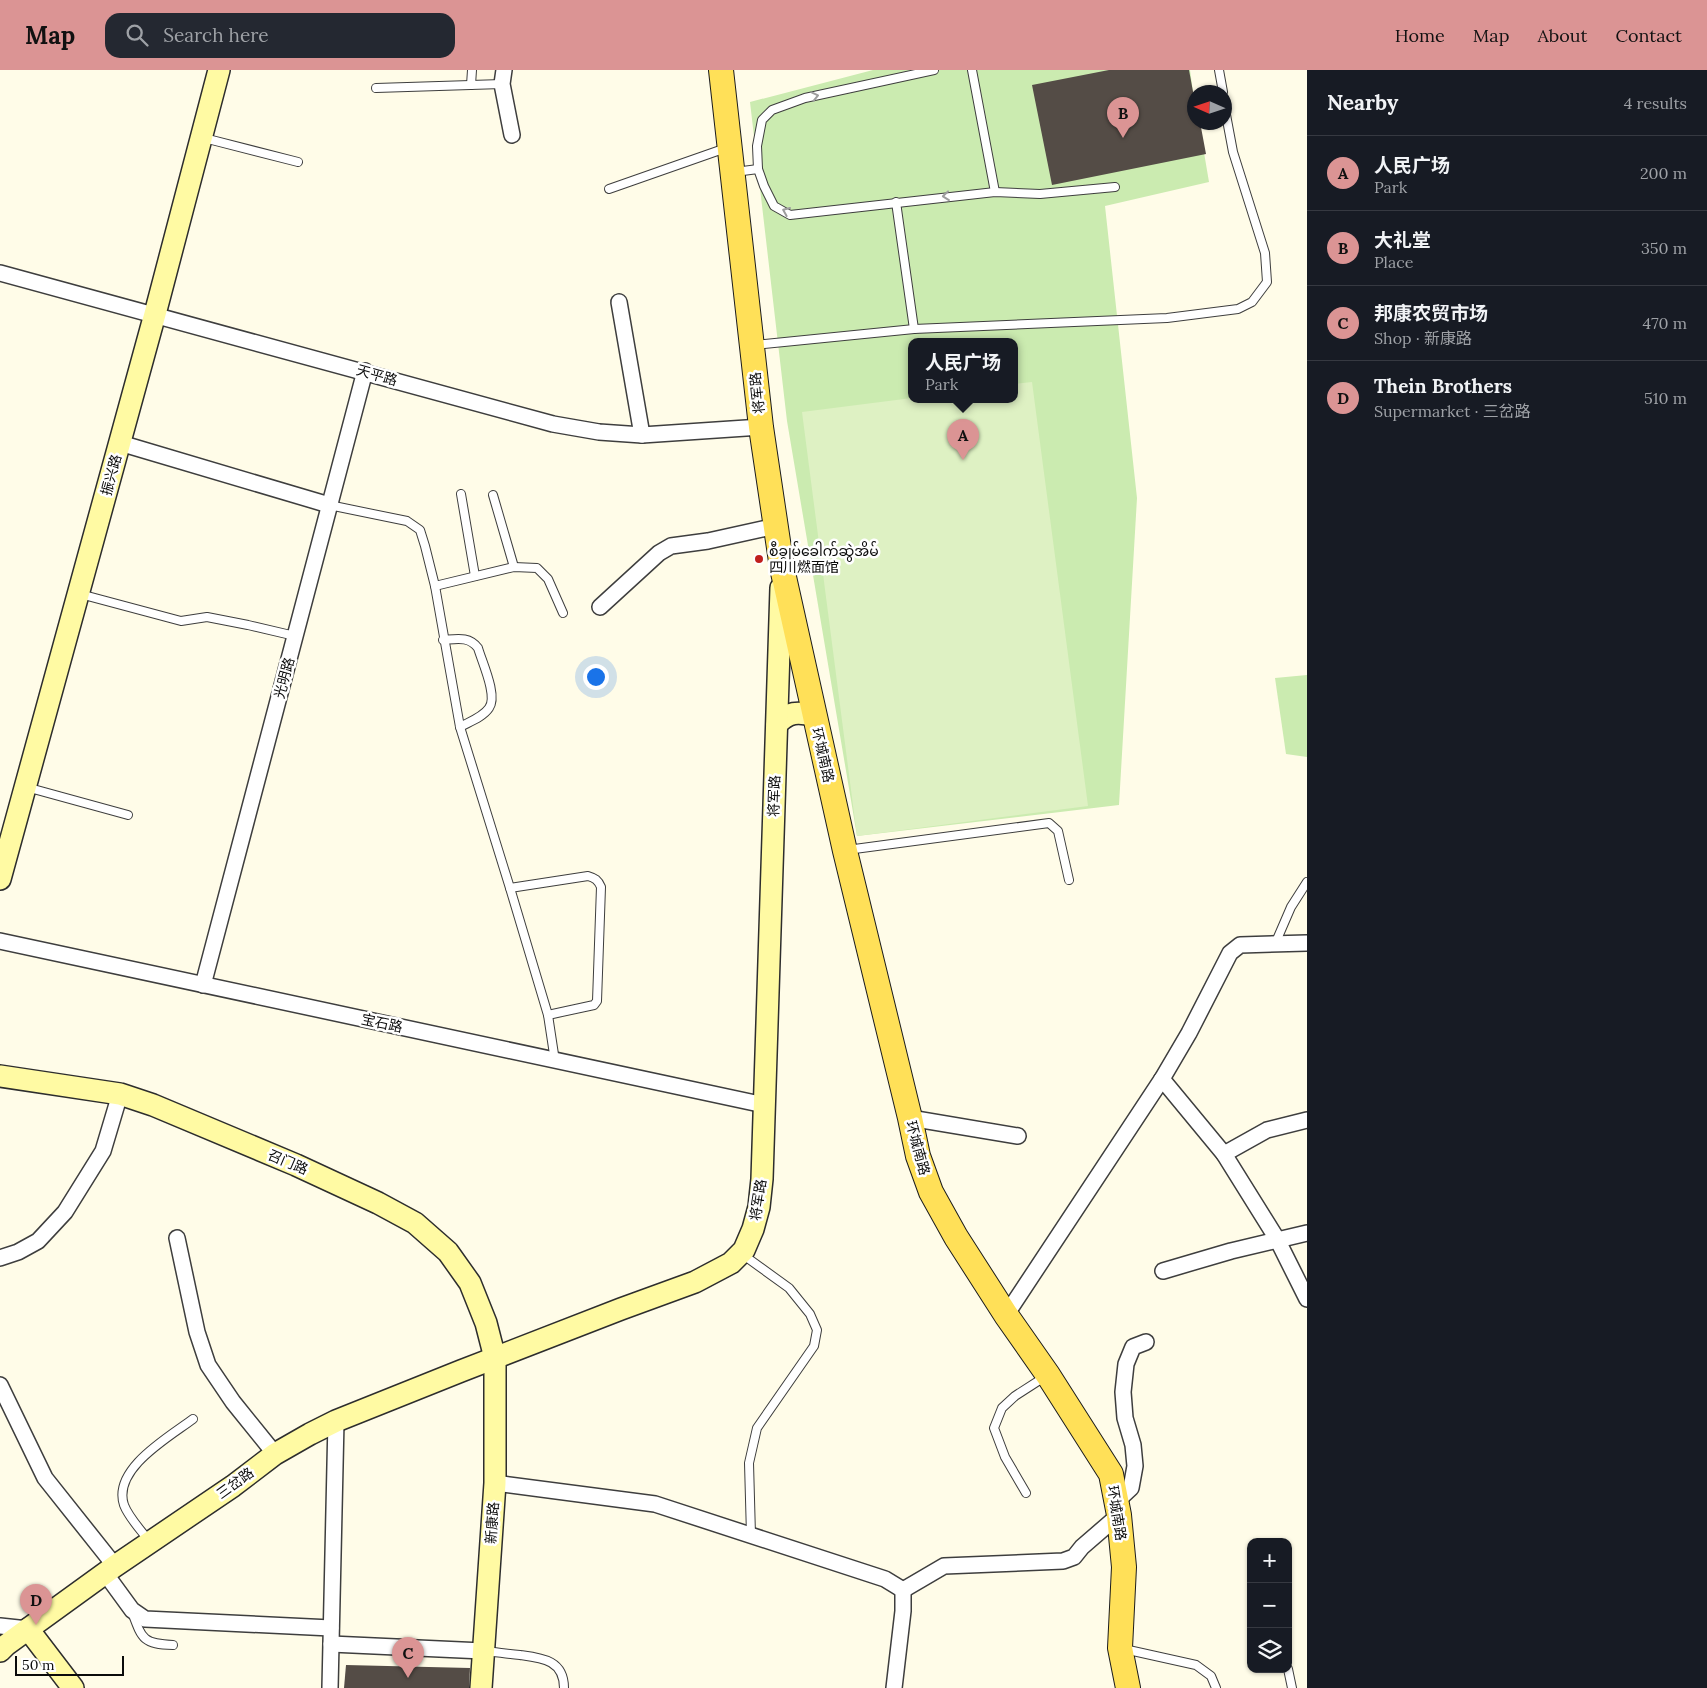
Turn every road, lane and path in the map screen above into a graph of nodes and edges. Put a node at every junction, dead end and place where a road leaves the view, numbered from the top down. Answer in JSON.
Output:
{"nodes":[{"id":1,"x":219,"y":70,"type":"edge"},
{"id":2,"x":472,"y":70,"type":"edge"},
{"id":3,"x":721,"y":70,"type":"edge"},
{"id":4,"x":934,"y":70,"type":"edge"},
{"id":5,"x":972,"y":70,"type":"edge"},
{"id":6,"x":1219,"y":70,"type":"edge"},
{"id":7,"x":503,"y":77,"type":"edge"},
{"id":8,"x":472,"y":85,"type":"junction"},
{"id":9,"x":1221,"y":85,"type":"edge"},
{"id":10,"x":376,"y":88,"type":"dead end"},
{"id":11,"x":1229,"y":130,"type":"edge"},
{"id":12,"x":512,"y":135,"type":"dead end"},
{"id":13,"x":202,"y":137,"type":"junction"},
{"id":14,"x":730,"y":147,"type":"junction"},
{"id":15,"x":298,"y":162,"type":"dead end"},
{"id":16,"x":758,"y":169,"type":"junction"},
{"id":17,"x":733,"y":172,"type":"junction"},
{"id":18,"x":1116,"y":187,"type":"dead end"},
{"id":19,"x":610,"y":188,"type":"dead end"},
{"id":20,"x":995,"y":192,"type":"junction"},
{"id":21,"x":896,"y":202,"type":"junction"},
{"id":22,"x":0,"y":273,"type":"edge"},
{"id":23,"x":619,"y":302,"type":"dead end"},
{"id":24,"x":155,"y":314,"type":"junction"},
{"id":25,"x":914,"y":329,"type":"junction"},
{"id":26,"x":752,"y":346,"type":"junction"},
{"id":27,"x":365,"y":371,"type":"junction"},
{"id":28,"x":761,"y":427,"type":"junction"},
{"id":29,"x":642,"y":435,"type":"junction"},
{"id":30,"x":120,"y":442,"type":"junction"},
{"id":31,"x":461,"y":494,"type":"dead end"},
{"id":32,"x":493,"y":495,"type":"dead end"},
{"id":33,"x":330,"y":504,"type":"junction"},
{"id":34,"x":776,"y":526,"type":"junction"},
{"id":35,"x":514,"y":567,"type":"junction"},
{"id":36,"x":782,"y":568,"type":"junction"},
{"id":37,"x":475,"y":576,"type":"junction"},
{"id":38,"x":435,"y":586,"type":"junction"},
{"id":39,"x":78,"y":593,"type":"junction"},
{"id":40,"x":600,"y":607,"type":"dead end"},
{"id":41,"x":563,"y":613,"type":"dead end"},
{"id":42,"x":295,"y":636,"type":"junction"},
{"id":43,"x":443,"y":640,"type":"junction"},
{"id":44,"x":814,"y":716,"type":"junction"},
{"id":45,"x":777,"y":724,"type":"junction"},
{"id":46,"x":460,"y":727,"type":"junction"},
{"id":47,"x":26,"y":787,"type":"junction"},
{"id":48,"x":128,"y":815,"type":"dead end"},
{"id":49,"x":845,"y":851,"type":"junction"},
{"id":50,"x":0,"y":879,"type":"edge"},
{"id":51,"x":1069,"y":880,"type":"dead end"},
{"id":52,"x":1307,"y":882,"type":"edge"},
{"id":53,"x":510,"y":888,"type":"junction"},
{"id":54,"x":0,"y":941,"type":"edge"},
{"id":55,"x":1307,"y":943,"type":"edge"},
{"id":56,"x":1275,"y":944,"type":"junction"},
{"id":57,"x":203,"y":985,"type":"junction"},
{"id":58,"x":548,"y":1015,"type":"junction"},
{"id":59,"x":555,"y":1061,"type":"junction"},
{"id":60,"x":0,"y":1076,"type":"edge"},
{"id":61,"x":1162,"y":1079,"type":"junction"},
{"id":62,"x":120,"y":1094,"type":"junction"},
{"id":63,"x":764,"y":1105,"type":"junction"},
{"id":64,"x":910,"y":1118,"type":"junction"},
{"id":65,"x":1307,"y":1120,"type":"edge"},
{"id":66,"x":1018,"y":1136,"type":"dead end"},
{"id":67,"x":1224,"y":1154,"type":"junction"},
{"id":68,"x":1307,"y":1232,"type":"edge"},
{"id":69,"x":177,"y":1238,"type":"dead end"},
{"id":70,"x":1276,"y":1239,"type":"junction"},
{"id":71,"x":740,"y":1253,"type":"junction"},
{"id":72,"x":0,"y":1258,"type":"edge"},
{"id":73,"x":1164,"y":1271,"type":"dead end"},
{"id":74,"x":1307,"y":1299,"type":"edge"},
{"id":75,"x":1006,"y":1315,"type":"junction"},
{"id":76,"x":1146,"y":1342,"type":"dead end"},
{"id":77,"x":495,"y":1358,"type":"junction"},
{"id":78,"x":1048,"y":1375,"type":"junction"},
{"id":79,"x":0,"y":1384,"type":"edge"},
{"id":80,"x":193,"y":1419,"type":"dead end"},
{"id":81,"x":336,"y":1420,"type":"junction"},
{"id":82,"x":275,"y":1454,"type":"junction"},
{"id":83,"x":495,"y":1483,"type":"junction"},
{"id":84,"x":1026,"y":1493,"type":"dead end"},
{"id":85,"x":1117,"y":1508,"type":"junction"},
{"id":86,"x":750,"y":1535,"type":"junction"},
{"id":87,"x":150,"y":1542,"type":"junction"},
{"id":88,"x":110,"y":1570,"type":"junction"},
{"id":89,"x":903,"y":1590,"type":"junction"},
{"id":90,"x":132,"y":1610,"type":"junction"},
{"id":91,"x":0,"y":1626,"type":"edge"},
{"id":92,"x":331,"y":1628,"type":"junction"},
{"id":93,"x":28,"y":1629,"type":"junction"},
{"id":94,"x":331,"y":1644,"type":"junction"},
{"id":95,"x":173,"y":1645,"type":"dead end"},
{"id":96,"x":1120,"y":1648,"type":"junction"},
{"id":97,"x":483,"y":1650,"type":"junction"},
{"id":98,"x":0,"y":1652,"type":"edge"},
{"id":99,"x":1289,"y":1673,"type":"edge"},
{"id":100,"x":73,"y":1688,"type":"edge"},
{"id":101,"x":330,"y":1688,"type":"edge"},
{"id":102,"x":481,"y":1688,"type":"edge"},
{"id":103,"x":564,"y":1688,"type":"edge"},
{"id":104,"x":894,"y":1688,"type":"edge"},
{"id":105,"x":1128,"y":1688,"type":"edge"},
{"id":106,"x":1216,"y":1688,"type":"edge"},
{"id":107,"x":1292,"y":1688,"type":"edge"}],
"edges":[{"from":1,"to":13,"type":"main road","name":"振兴路"},
{"from":2,"to":8,"type":"lane"},
{"from":3,"to":14,"type":"main road","name":"将军路"},
{"from":16,"to":4,"type":"lane","one_way":true},
{"from":5,"to":20,"type":"lane"},
{"from":6,"to":9,"type":"lane"},
{"from":7,"to":8,"type":"lane"},
{"from":7,"to":12,"type":"street"},
{"from":8,"to":10,"type":"lane"},
{"from":11,"to":25,"type":"lane"},
{"from":13,"to":15,"type":"lane"},
{"from":13,"to":24,"type":"main road","name":"振兴路"},
{"from":14,"to":17,"type":"main road","name":"将军路"},
{"from":14,"to":19,"type":"lane"},
{"from":16,"to":17,"type":"lane"},
{"from":21,"to":16,"type":"lane","one_way":true},
{"from":17,"to":26,"type":"main road","name":"将军路"},
{"from":18,"to":20,"type":"lane"},
{"from":20,"to":21,"type":"lane","one_way":true},
{"from":21,"to":25,"type":"lane"},
{"from":22,"to":24,"type":"street","name":"天平路"},
{"from":23,"to":29,"type":"street"},
{"from":24,"to":27,"type":"street","name":"天平路"},
{"from":24,"to":30,"type":"main road","name":"振兴路"},
{"from":25,"to":26,"type":"lane"},
{"from":26,"to":28,"type":"main road","name":"将军路"},
{"from":27,"to":29,"type":"street","name":"天平路"},
{"from":27,"to":33,"type":"street","name":"光明路"},
{"from":28,"to":29,"type":"street","name":"天平路"},
{"from":28,"to":34,"type":"main road","name":"将军路"},
{"from":30,"to":33,"type":"street"},
{"from":30,"to":39,"type":"main road","name":"振兴路"},
{"from":31,"to":37,"type":"lane"},
{"from":32,"to":35,"type":"lane"},
{"from":33,"to":38,"type":"lane"},
{"from":33,"to":42,"type":"street","name":"光明路"},
{"from":34,"to":36,"type":"main road","name":"将军路"},
{"from":34,"to":40,"type":"street"},
{"from":35,"to":37,"type":"lane"},
{"from":35,"to":41,"type":"lane"},
{"from":36,"to":44,"type":"main road","name":"环城南路"},
{"from":36,"to":45,"type":"main road","name":"将军路"},
{"from":37,"to":38,"type":"lane"},
{"from":38,"to":43,"type":"lane"},
{"from":39,"to":42,"type":"lane"},
{"from":39,"to":47,"type":"main road","name":"振兴路"},
{"from":42,"to":57,"type":"street","name":"光明路"},
{"from":43,"to":46,"type":"lane"},
{"from":43,"to":46,"type":"lane"},
{"from":44,"to":45,"type":"main road"},
{"from":44,"to":49,"type":"main road","name":"环城南路"},
{"from":45,"to":63,"type":"main road","name":"将军路"},
{"from":46,"to":53,"type":"lane"},
{"from":47,"to":48,"type":"lane"},
{"from":47,"to":50,"type":"main road","name":"振兴路"},
{"from":49,"to":51,"type":"lane"},
{"from":49,"to":64,"type":"main road","name":"环城南路"},
{"from":52,"to":56,"type":"lane"},
{"from":53,"to":58,"type":"lane"},
{"from":53,"to":58,"type":"lane"},
{"from":54,"to":57,"type":"street","name":"宝石路"},
{"from":55,"to":56,"type":"street"},
{"from":56,"to":61,"type":"street"},
{"from":57,"to":59,"type":"street","name":"宝石路"},
{"from":58,"to":59,"type":"lane"},
{"from":59,"to":63,"type":"street","name":"宝石路"},
{"from":60,"to":62,"type":"main road","name":"召门路"},
{"from":61,"to":67,"type":"street"},
{"from":61,"to":75,"type":"street"},
{"from":62,"to":72,"type":"street"},
{"from":62,"to":77,"type":"main road","name":"召门路"},
{"from":63,"to":71,"type":"main road","name":"将军路"},
{"from":64,"to":66,"type":"street"},
{"from":64,"to":75,"type":"main road","name":"环城南路"},
{"from":65,"to":67,"type":"street"},
{"from":67,"to":70,"type":"street"},
{"from":68,"to":70,"type":"street"},
{"from":69,"to":82,"type":"street"},
{"from":70,"to":73,"type":"street"},
{"from":70,"to":74,"type":"street"},
{"from":71,"to":77,"type":"main road","name":"将军路"},
{"from":71,"to":86,"type":"lane"},
{"from":75,"to":78,"type":"main road","name":"环城南路"},
{"from":76,"to":85,"type":"street"},
{"from":77,"to":81,"type":"main road","name":"三岔路"},
{"from":77,"to":83,"type":"main road","name":"新康路"},
{"from":78,"to":84,"type":"lane"},
{"from":78,"to":85,"type":"main road","name":"环城南路"},
{"from":79,"to":88,"type":"street"},
{"from":80,"to":87,"type":"lane"},
{"from":81,"to":82,"type":"main road","name":"三岔路"},
{"from":81,"to":92,"type":"street"},
{"from":82,"to":87,"type":"main road","name":"三岔路"},
{"from":83,"to":86,"type":"street"},
{"from":83,"to":97,"type":"main road","name":"新康路"},
{"from":85,"to":89,"type":"street"},
{"from":85,"to":96,"type":"main road","name":"环城南路"},
{"from":86,"to":89,"type":"street"},
{"from":87,"to":88,"type":"main road","name":"三岔路"},
{"from":88,"to":90,"type":"street"},
{"from":88,"to":93,"type":"main road","name":"三岔路"},
{"from":89,"to":104,"type":"street"},
{"from":90,"to":92,"type":"street"},
{"from":90,"to":95,"type":"lane"},
{"from":91,"to":93,"type":"street"},
{"from":92,"to":94,"type":"street"},
{"from":93,"to":98,"type":"main road","name":"三岔路"},
{"from":93,"to":100,"type":"main road"},
{"from":94,"to":97,"type":"street"},
{"from":94,"to":101,"type":"street"},
{"from":96,"to":105,"type":"main road","name":"环城南路"},
{"from":96,"to":106,"type":"lane"},
{"from":97,"to":102,"type":"main road","name":"新康路"},
{"from":97,"to":103,"type":"lane"},
{"from":99,"to":107,"type":"lane"}]}
